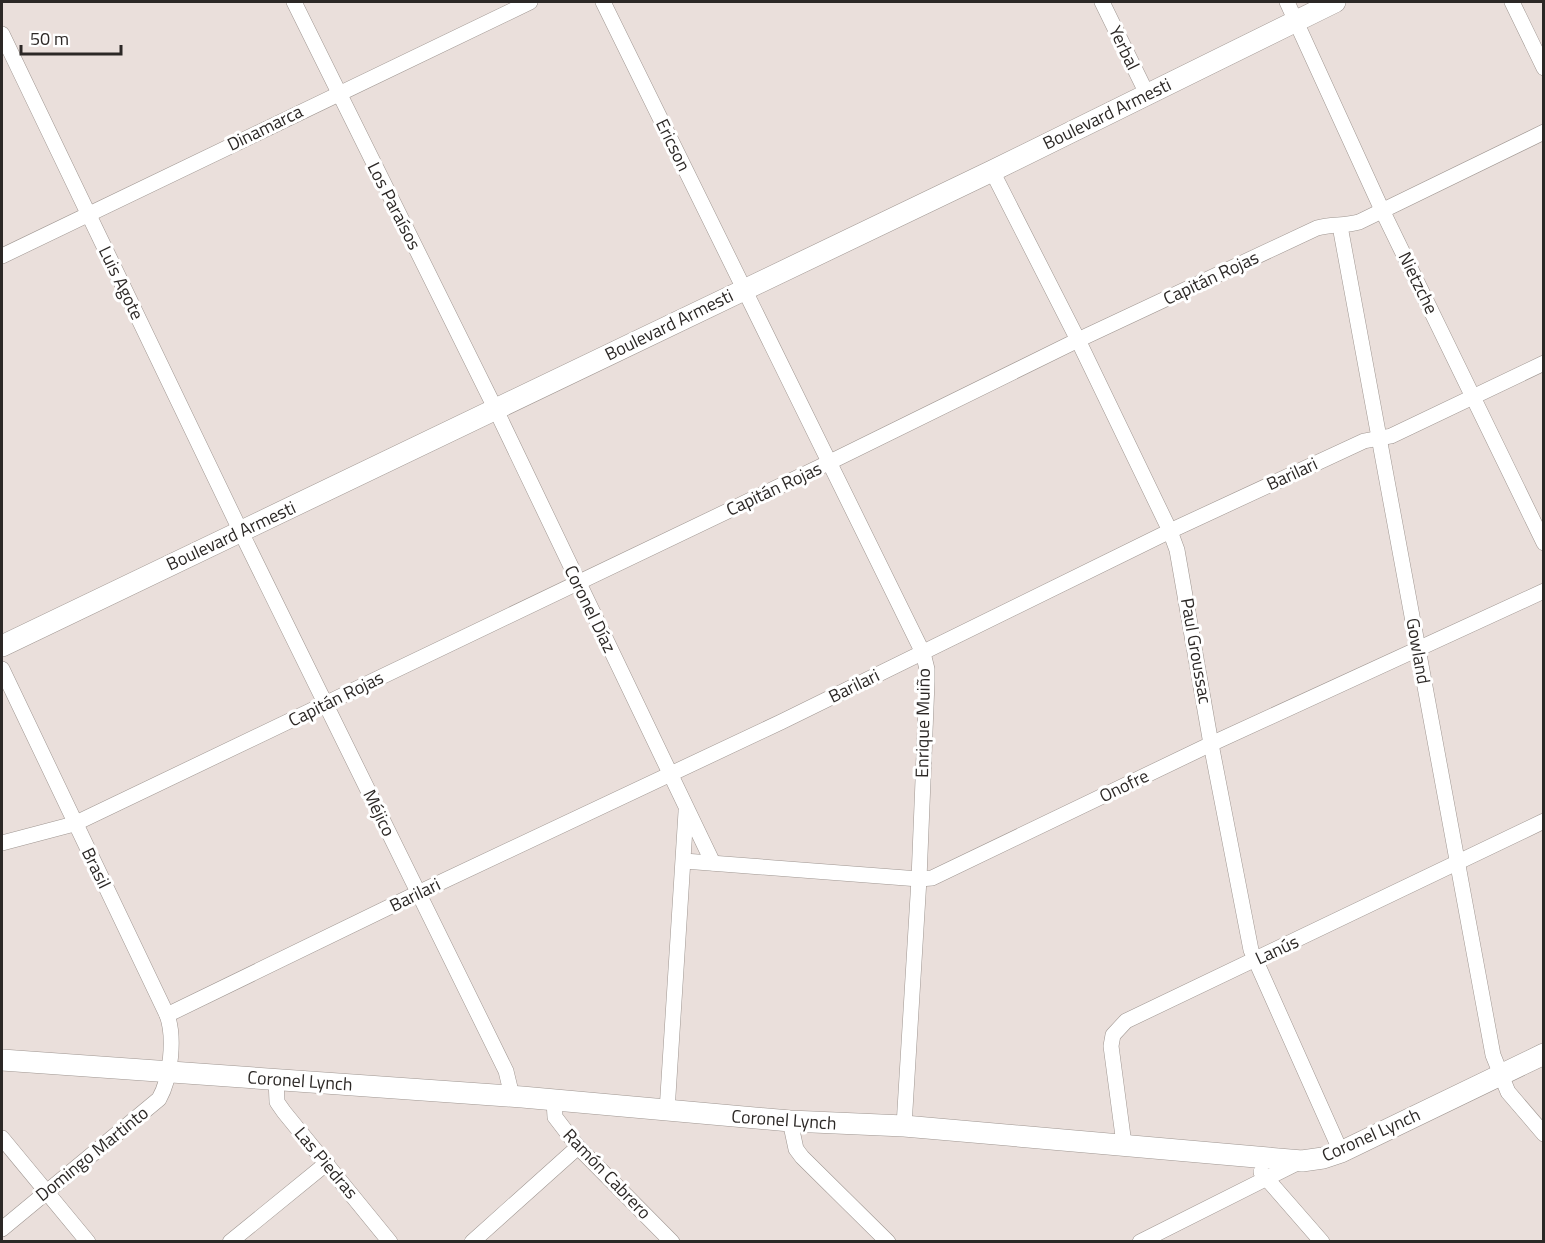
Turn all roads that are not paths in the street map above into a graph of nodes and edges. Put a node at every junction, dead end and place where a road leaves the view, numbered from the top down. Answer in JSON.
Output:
{"nodes":[{"id":1,"x":294,"y":2,"type":"edge"},
{"id":2,"x":530,"y":2,"type":"edge"},
{"id":3,"x":603,"y":2,"type":"edge"},
{"id":4,"x":1102,"y":2,"type":"edge"},
{"id":5,"x":1335,"y":2,"type":"edge"},
{"id":6,"x":1512,"y":2,"type":"edge"},
{"id":7,"x":1292,"y":11,"type":"edge"},
{"id":8,"x":2,"y":34,"type":"edge"},
{"id":9,"x":1544,"y":68,"type":"edge"},
{"id":10,"x":337,"y":93,"type":"junction"},
{"id":11,"x":1147,"y":94,"type":"junction"},
{"id":12,"x":1544,"y":132,"type":"edge"},
{"id":13,"x":992,"y":171,"type":"junction"},
{"id":14,"x":1382,"y":210,"type":"junction"},
{"id":15,"x":88,"y":214,"type":"junction"},
{"id":16,"x":1341,"y":226,"type":"junction"},
{"id":17,"x":2,"y":256,"type":"edge"},
{"id":18,"x":743,"y":289,"type":"junction"},
{"id":19,"x":1078,"y":340,"type":"junction"},
{"id":20,"x":1544,"y":363,"type":"edge"},
{"id":21,"x":1473,"y":397,"type":"junction"},
{"id":22,"x":496,"y":410,"type":"junction"},
{"id":23,"x":1379,"y":437,"type":"junction"},
{"id":24,"x":828,"y":463,"type":"junction"},
{"id":25,"x":1170,"y":531,"type":"junction"},
{"id":26,"x":241,"y":532,"type":"junction"},
{"id":27,"x":1544,"y":543,"type":"edge"},
{"id":28,"x":577,"y":582,"type":"junction"},
{"id":29,"x":1544,"y":591,"type":"edge"},
{"id":30,"x":2,"y":646,"type":"edge"},
{"id":31,"x":1417,"y":649,"type":"junction"},
{"id":32,"x":923,"y":653,"type":"junction"},
{"id":33,"x":2,"y":669,"type":"edge"},
{"id":34,"x":325,"y":704,"type":"junction"},
{"id":35,"x":1211,"y":744,"type":"junction"},
{"id":36,"x":669,"y":774,"type":"junction"},
{"id":37,"x":686,"y":807,"type":"junction"},
{"id":38,"x":1544,"y":822,"type":"edge"},
{"id":39,"x":74,"y":824,"type":"junction"},
{"id":40,"x":2,"y":843,"type":"edge"},
{"id":41,"x":684,"y":861,"type":"junction"},
{"id":42,"x":713,"y":863,"type":"junction"},
{"id":43,"x":1458,"y":864,"type":"junction"},
{"id":44,"x":919,"y":879,"type":"junction"},
{"id":45,"x":418,"y":893,"type":"junction"},
{"id":46,"x":1254,"y":960,"type":"junction"},
{"id":47,"x":167,"y":1015,"type":"junction"},
{"id":48,"x":1544,"y":1054,"type":"edge"},
{"id":49,"x":2,"y":1060,"type":"edge"},
{"id":50,"x":169,"y":1071,"type":"junction"},
{"id":51,"x":1500,"y":1076,"type":"junction"},
{"id":52,"x":276,"y":1079,"type":"junction"},
{"id":53,"x":512,"y":1096,"type":"junction"},
{"id":54,"x":554,"y":1101,"type":"junction"},
{"id":55,"x":667,"y":1111,"type":"junction"},
{"id":56,"x":790,"y":1121,"type":"junction"},
{"id":57,"x":904,"y":1126,"type":"junction"},
{"id":58,"x":1544,"y":1134,"type":"edge"},
{"id":59,"x":2,"y":1138,"type":"edge"},
{"id":60,"x":1124,"y":1144,"type":"junction"},
{"id":61,"x":578,"y":1147,"type":"junction"},
{"id":62,"x":1341,"y":1152,"type":"junction"},
{"id":63,"x":1248,"y":1156,"type":"junction"},
{"id":64,"x":1302,"y":1161,"type":"junction"},
{"id":65,"x":327,"y":1163,"type":"junction"},
{"id":66,"x":1266,"y":1178,"type":"junction"},
{"id":67,"x":46,"y":1191,"type":"junction"},
{"id":68,"x":2,"y":1229,"type":"edge"},
{"id":69,"x":476,"y":1240,"type":"edge"},
{"id":70,"x":88,"y":1242,"type":"edge"},
{"id":71,"x":230,"y":1242,"type":"edge"},
{"id":72,"x":390,"y":1242,"type":"edge"},
{"id":73,"x":672,"y":1242,"type":"edge"},
{"id":74,"x":888,"y":1242,"type":"edge"},
{"id":75,"x":1140,"y":1242,"type":"edge"},
{"id":76,"x":1322,"y":1242,"type":"edge"}],
"edges":[{"from":1,"to":10,"type":"street","name":"Los Paraísos"},
{"from":2,"to":10,"type":"street","name":"Dinamarca"},
{"from":3,"to":18,"type":"street","name":"Ericson"},
{"from":4,"to":11,"type":"street","name":"Yerbal"},
{"from":5,"to":7,"type":"street","name":"Boulevard Armesti"},
{"from":6,"to":9,"type":"street"},
{"from":7,"to":11,"type":"street","name":"Boulevard Armesti"},
{"from":7,"to":14,"type":"street","name":"Nietzche"},
{"from":8,"to":15,"type":"street","name":"Luis Agote"},
{"from":10,"to":15,"type":"street","name":"Dinamarca"},
{"from":10,"to":22,"type":"street","name":"Los Paraísos"},
{"from":11,"to":13,"type":"street","name":"Boulevard Armesti"},
{"from":12,"to":14,"type":"street","name":"Capitán Rojas"},
{"from":13,"to":18,"type":"street","name":"Boulevard Armesti"},
{"from":13,"to":19,"type":"street","name":"Paul Groussac"},
{"from":14,"to":16,"type":"street","name":"Capitán Rojas"},
{"from":14,"to":21,"type":"street","name":"Nietzche"},
{"from":15,"to":17,"type":"street","name":"Dinamarca"},
{"from":15,"to":26,"type":"street","name":"Luis Agote"},
{"from":16,"to":19,"type":"street","name":"Capitán Rojas"},
{"from":16,"to":23,"type":"street","name":"Gowland"},
{"from":18,"to":22,"type":"street","name":"Boulevard Armesti"},
{"from":18,"to":24,"type":"street","name":"Enrique Muiño"},
{"from":19,"to":24,"type":"street","name":"Capitán Rojas"},
{"from":19,"to":25,"type":"street","name":"Paul Groussac"},
{"from":20,"to":21,"type":"street","name":"Barilari"},
{"from":21,"to":23,"type":"street","name":"Barilari"},
{"from":21,"to":27,"type":"street","name":"Nietzche"},
{"from":22,"to":26,"type":"street","name":"Boulevard Armesti"},
{"from":22,"to":28,"type":"street","name":"Coronel Díaz"},
{"from":23,"to":25,"type":"street","name":"Barilari"},
{"from":23,"to":31,"type":"street","name":"Gowland"},
{"from":24,"to":28,"type":"street","name":"Capitán Rojas"},
{"from":24,"to":32,"type":"street","name":"Enrique Muiño"},
{"from":25,"to":32,"type":"street","name":"Barilari"},
{"from":25,"to":35,"type":"street","name":"Paul Groussac"},
{"from":26,"to":30,"type":"street","name":"Boulevard Armesti"},
{"from":26,"to":34,"type":"street","name":"Méjico"},
{"from":28,"to":34,"type":"street","name":"Capitán Rojas"},
{"from":28,"to":36,"type":"street","name":"Coronel Díaz"},
{"from":29,"to":31,"type":"street","name":"Onofre"},
{"from":31,"to":35,"type":"street","name":"Onofre"},
{"from":31,"to":43,"type":"street","name":"Gowland"},
{"from":32,"to":36,"type":"street","name":"Barilari"},
{"from":32,"to":44,"type":"street","name":"Enrique Muiño"},
{"from":33,"to":39,"type":"street","name":"Brasil"},
{"from":34,"to":39,"type":"street","name":"Capitán Rojas"},
{"from":34,"to":45,"type":"street","name":"Méjico"},
{"from":35,"to":44,"type":"street","name":"Onofre"},
{"from":35,"to":46,"type":"street","name":"Paul Groussac"},
{"from":36,"to":37,"type":"street","name":"Coronel Díaz"},
{"from":36,"to":45,"type":"street","name":"Barilari"},
{"from":37,"to":41,"type":"street","name":"Coronel Díaz"},
{"from":37,"to":42,"type":"street","name":"Coronel Díaz"},
{"from":38,"to":43,"type":"street","name":"Lanús"},
{"from":39,"to":40,"type":"street","name":"Capitán Rojas"},
{"from":39,"to":47,"type":"street","name":"Brasil"},
{"from":41,"to":42,"type":"street","name":"Onofre"},
{"from":41,"to":55,"type":"street","name":"Coronel Díaz"},
{"from":42,"to":44,"type":"street","name":"Onofre"},
{"from":43,"to":46,"type":"street","name":"Lanús"},
{"from":43,"to":51,"type":"street","name":"Gowland"},
{"from":44,"to":57,"type":"street","name":"Enrique Muiño"},
{"from":45,"to":47,"type":"street","name":"Barilari"},
{"from":45,"to":53,"type":"street","name":"Méjico"},
{"from":46,"to":60,"type":"street","name":"Lanús"},
{"from":46,"to":62,"type":"street","name":"Paul Groussac"},
{"from":47,"to":50,"type":"street","name":"Brasil"},
{"from":48,"to":51,"type":"street","name":"Coronel Lynch"},
{"from":49,"to":50,"type":"street","name":"Coronel Lynch"},
{"from":50,"to":52,"type":"street","name":"Coronel Lynch"},
{"from":50,"to":67,"type":"street","name":"Domingo Martinto"},
{"from":51,"to":58,"type":"street","name":"Gowland"},
{"from":51,"to":62,"type":"street","name":"Coronel Lynch"},
{"from":52,"to":53,"type":"street","name":"Coronel Lynch"},
{"from":52,"to":65,"type":"street","name":"Las Piedras"},
{"from":53,"to":54,"type":"street","name":"Coronel Lynch"},
{"from":54,"to":55,"type":"street","name":"Coronel Lynch"},
{"from":54,"to":61,"type":"street","name":"Ramón Cabrero"},
{"from":55,"to":56,"type":"street","name":"Coronel Lynch"},
{"from":56,"to":57,"type":"street","name":"Coronel Lynch"},
{"from":56,"to":74,"type":"street"},
{"from":57,"to":60,"type":"street","name":"Coronel Lynch"},
{"from":59,"to":67,"type":"street"},
{"from":60,"to":63,"type":"street","name":"Coronel Lynch"},
{"from":61,"to":69,"type":"street"},
{"from":61,"to":73,"type":"street","name":"Ramón Cabrero"},
{"from":62,"to":64,"type":"street","name":"Coronel Lynch"},
{"from":63,"to":64,"type":"street","name":"Coronel Lynch"},
{"from":63,"to":66,"type":"street"},
{"from":64,"to":66,"type":"street"},
{"from":65,"to":71,"type":"street"},
{"from":65,"to":72,"type":"street","name":"Las Piedras"},
{"from":66,"to":75,"type":"street"},
{"from":66,"to":76,"type":"street"},
{"from":67,"to":68,"type":"street","name":"Domingo Martinto"},
{"from":67,"to":70,"type":"street"}]}
